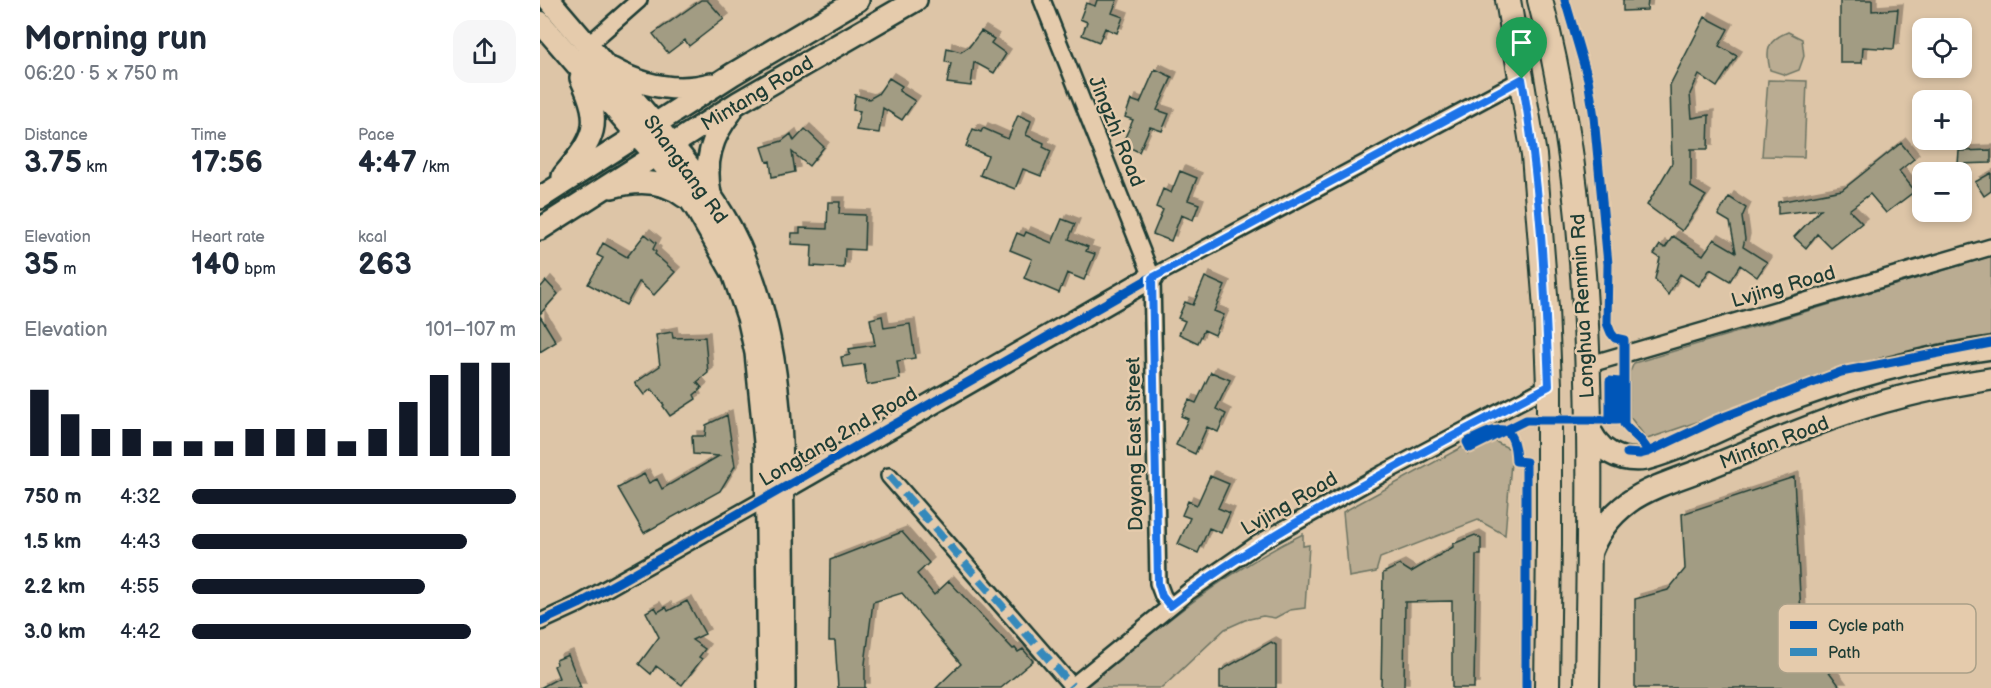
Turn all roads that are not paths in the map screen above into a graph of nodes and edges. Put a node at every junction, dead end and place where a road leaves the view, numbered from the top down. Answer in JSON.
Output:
{"nodes":[{"id":1,"x":549,"y":0,"type":"edge"},
{"id":2,"x":639,"y":0,"type":"edge"},
{"id":3,"x":858,"y":0,"type":"edge"},
{"id":4,"x":916,"y":0,"type":"edge"},
{"id":5,"x":1042,"y":0,"type":"edge"},
{"id":6,"x":1508,"y":0,"type":"edge"},
{"id":7,"x":1540,"y":0,"type":"edge"},
{"id":8,"x":540,"y":22,"type":"edge"},
{"id":9,"x":588,"y":45,"type":"junction"},
{"id":10,"x":570,"y":56,"type":"junction"},
{"id":11,"x":605,"y":64,"type":"junction"},
{"id":12,"x":1522,"y":79,"type":"junction"},
{"id":13,"x":724,"y":80,"type":"junction"},
{"id":14,"x":740,"y":102,"type":"junction"},
{"id":15,"x":647,"y":130,"type":"junction"},
{"id":16,"x":664,"y":150,"type":"junction"},
{"id":17,"x":600,"y":191,"type":"junction"},
{"id":18,"x":544,"y":196,"type":"edge"},
{"id":19,"x":704,"y":203,"type":"junction"},
{"id":20,"x":540,"y":229,"type":"edge"},
{"id":21,"x":1991,"y":247,"type":"edge"},
{"id":22,"x":1152,"y":278,"type":"junction"},
{"id":23,"x":1991,"y":348,"type":"edge"},
{"id":24,"x":1587,"y":365,"type":"junction"},
{"id":25,"x":1991,"y":379,"type":"edge"},
{"id":26,"x":1549,"y":386,"type":"junction"},
{"id":27,"x":1588,"y":424,"type":"junction"},
{"id":28,"x":889,"y":476,"type":"dead end"},
{"id":29,"x":775,"y":493,"type":"junction"},
{"id":30,"x":1589,"y":557,"type":"junction"},
{"id":31,"x":1170,"y":606,"type":"junction"},
{"id":32,"x":540,"y":622,"type":"edge"},
{"id":33,"x":1071,"y":687,"type":"edge"},
{"id":34,"x":769,"y":688,"type":"edge"},
{"id":35,"x":784,"y":688,"type":"edge"},
{"id":36,"x":1546,"y":688,"type":"edge"},
{"id":37,"x":1587,"y":688,"type":"edge"}],
"edges":[{"from":1,"to":9,"type":"main road","name":"Shangtang Rd"},
{"from":2,"to":9,"type":"street"},
{"from":3,"to":13,"type":"main road","name":"Mintang Road"},
{"from":4,"to":14,"type":"main road","name":"Mintang Road"},
{"from":5,"to":22,"type":"street","name":"Jingzhi Road"},
{"from":6,"to":12,"type":"main road","name":"Longhua Renmin Rd"},
{"from":7,"to":24,"type":"main road","name":"Longhua Renmin Rd"},
{"from":8,"to":10,"type":"main road","name":"Shangtang Rd"},
{"from":9,"to":11,"type":"main road","name":"Shangtang Rd"},
{"from":10,"to":15,"type":"main road","name":"Shangtang Rd"},
{"from":10,"to":18,"type":"main road"},
{"from":11,"to":13,"type":"main road"},
{"from":11,"to":15,"type":"main road","name":"Shangtang Rd"},
{"from":12,"to":22,"type":"street"},
{"from":12,"to":26,"type":"main road","name":"Longhua Renmin Rd"},
{"from":13,"to":15,"type":"main road","name":"Mintang Road"},
{"from":14,"to":16,"type":"main road","name":"Mintang Road"},
{"from":14,"to":19,"type":"main road"},
{"from":15,"to":16,"type":"main road","name":"Shangtang Rd"},
{"from":15,"to":18,"type":"main road","name":"Mintang Road"},
{"from":16,"to":17,"type":"main road","name":"Mintang Road"},
{"from":16,"to":19,"type":"main road","name":"Shangtang Rd"},
{"from":17,"to":19,"type":"main road"},
{"from":17,"to":20,"type":"main road","name":"Mintang Road"},
{"from":19,"to":29,"type":"main road","name":"Shangtang Rd"},
{"from":21,"to":24,"type":"street","name":"Lvjing Road"},
{"from":22,"to":29,"type":"main road","name":"Longtang 2nd Road"},
{"from":22,"to":31,"type":"street","name":"Dayang East Street"},
{"from":23,"to":27,"type":"main road","name":"Minfan Road"},
{"from":24,"to":27,"type":"main road","name":"Longhua Renmin Rd"},
{"from":25,"to":30,"type":"main road","name":"Minfan Road"},
{"from":26,"to":31,"type":"street","name":"Lvjing Road"},
{"from":26,"to":36,"type":"main road","name":"Longhua Renmin Rd"},
{"from":27,"to":30,"type":"main road","name":"Longhua Renmin Rd"},
{"from":28,"to":33,"type":"street"},
{"from":29,"to":32,"type":"street","name":"Longtang 2nd Road"},
{"from":29,"to":34,"type":"main road","name":"Shangtang Rd"},
{"from":29,"to":35,"type":"main road","name":"Shangtang Rd"},
{"from":30,"to":37,"type":"main road","name":"Longhua Renmin Rd"},
{"from":31,"to":33,"type":"street","name":"Lvjing Road"}]}
